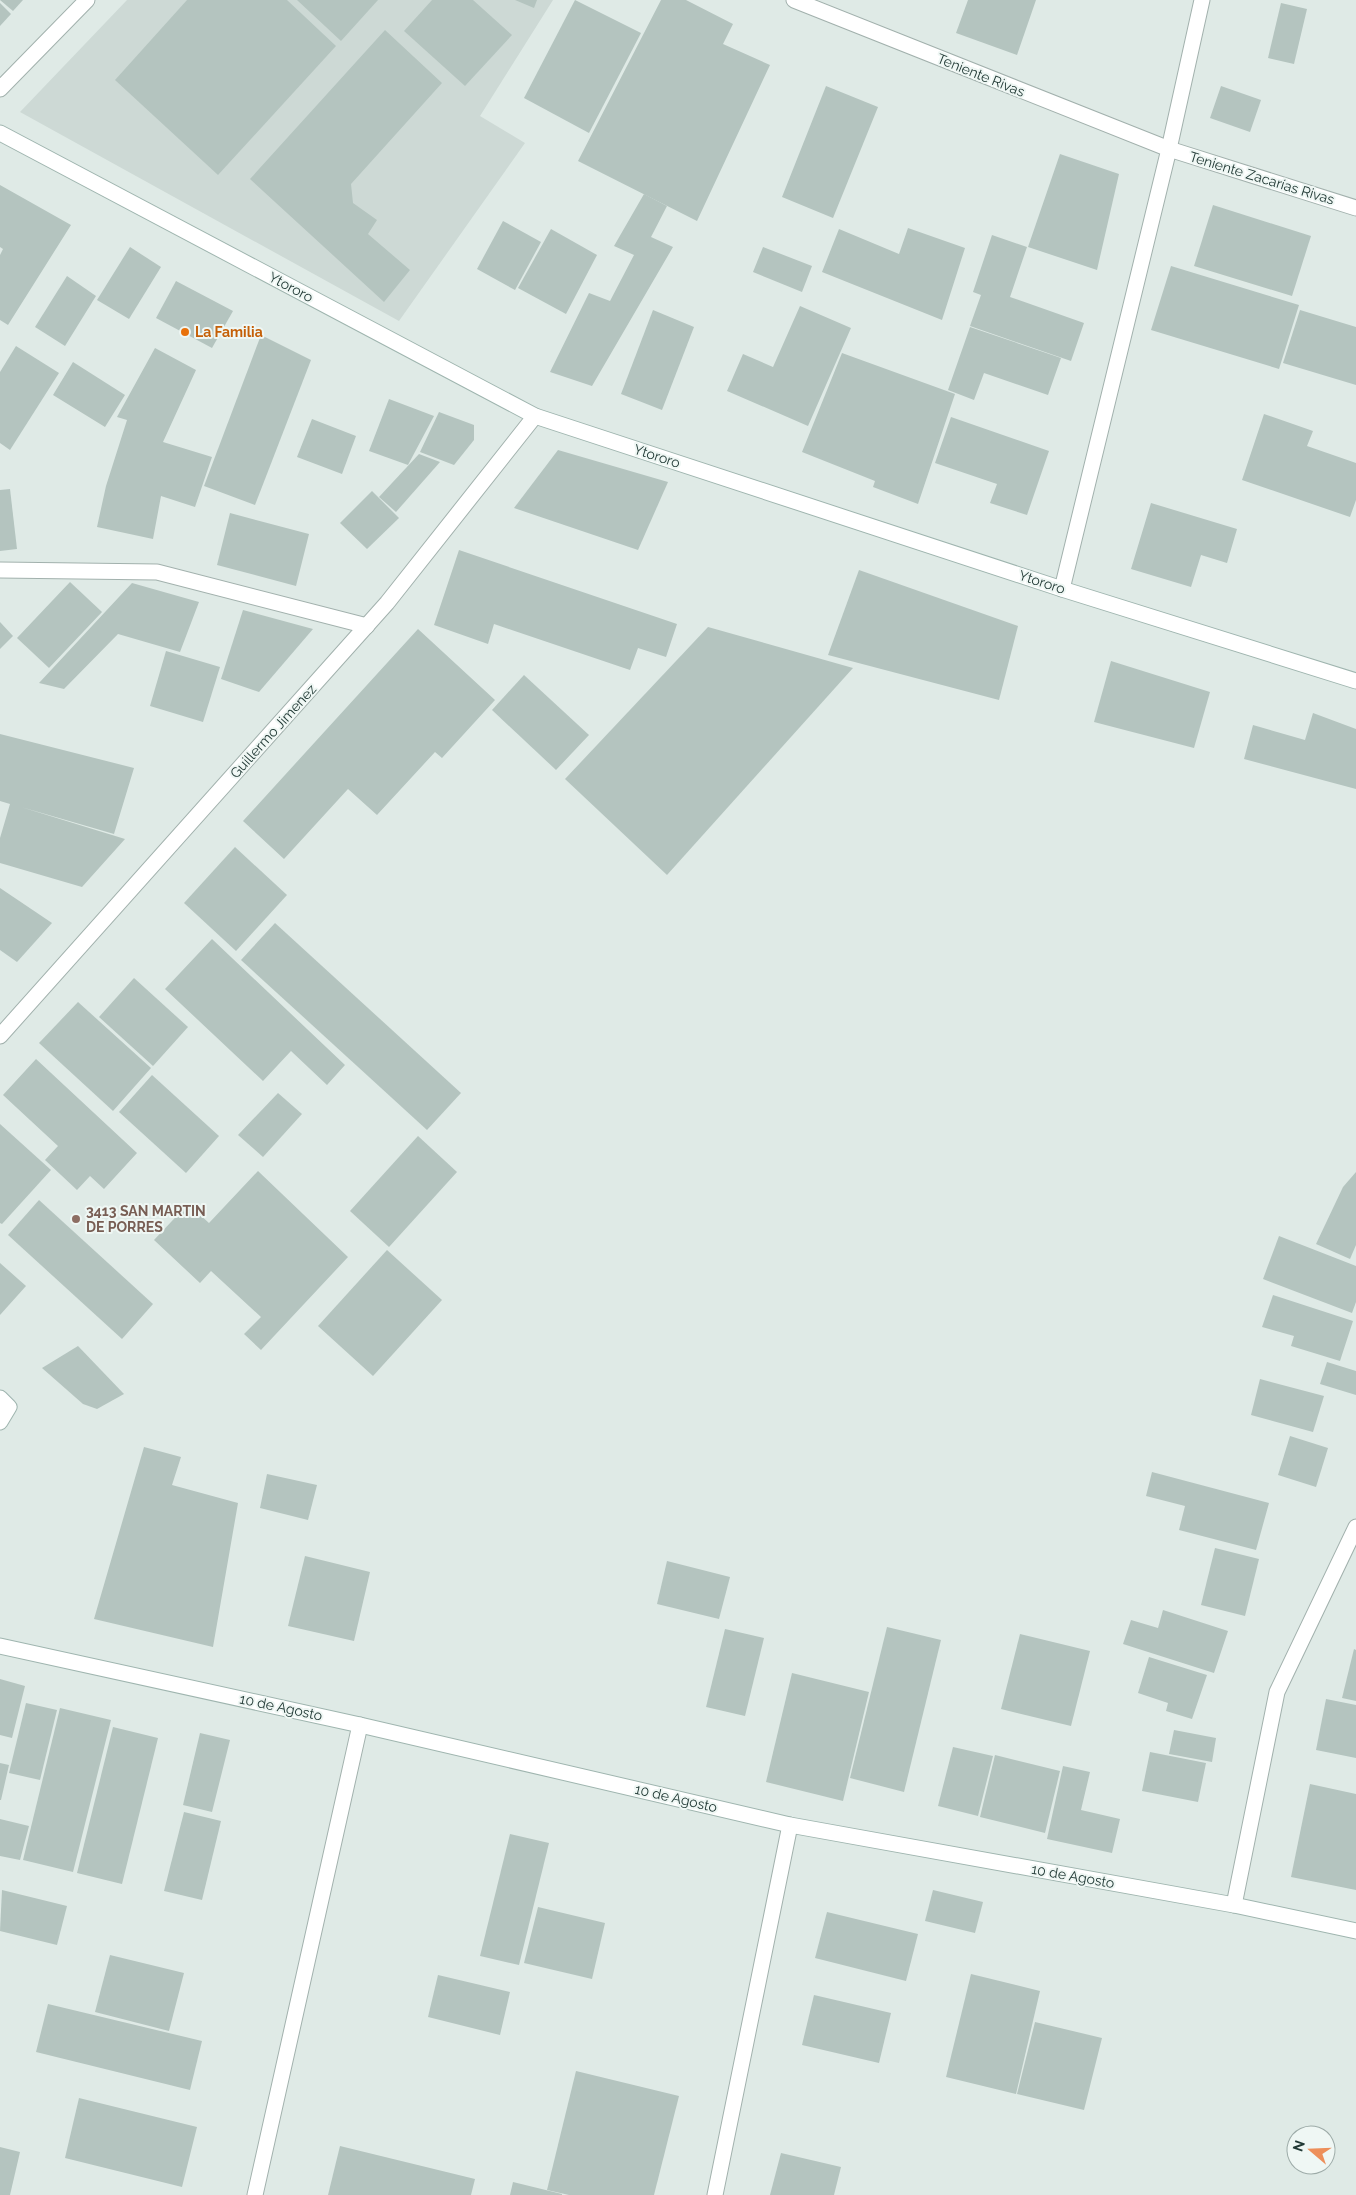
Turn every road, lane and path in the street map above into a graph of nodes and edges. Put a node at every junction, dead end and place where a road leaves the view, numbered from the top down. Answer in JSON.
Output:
{"nodes":[{"id":1,"x":87,"y":0,"type":"edge"},
{"id":2,"x":794,"y":0,"type":"edge"},
{"id":3,"x":1202,"y":0,"type":"edge"},
{"id":4,"x":0,"y":89,"type":"edge"},
{"id":5,"x":0,"y":133,"type":"edge"},
{"id":6,"x":1169,"y":149,"type":"junction"},
{"id":7,"x":1356,"y":208,"type":"edge"},
{"id":8,"x":535,"y":416,"type":"junction"},
{"id":9,"x":0,"y":570,"type":"edge"},
{"id":10,"x":1062,"y":589,"type":"junction"},
{"id":11,"x":367,"y":626,"type":"junction"},
{"id":12,"x":1356,"y":681,"type":"edge"},
{"id":13,"x":0,"y":1036,"type":"edge"},
{"id":14,"x":0,"y":1398,"type":"edge"},
{"id":15,"x":0,"y":1422,"type":"edge"},
{"id":16,"x":1356,"y":1527,"type":"edge"},
{"id":17,"x":0,"y":1646,"type":"edge"},
{"id":18,"x":360,"y":1725,"type":"junction"},
{"id":19,"x":790,"y":1824,"type":"junction"},
{"id":20,"x":1234,"y":1905,"type":"junction"},
{"id":21,"x":1356,"y":1931,"type":"edge"},
{"id":22,"x":255,"y":2195,"type":"edge"},
{"id":23,"x":715,"y":2195,"type":"edge"}],
"edges":[{"from":1,"to":4,"type":"street"},
{"from":2,"to":6,"type":"street","name":"Teniente Rivas"},
{"from":3,"to":6,"type":"street"},
{"from":5,"to":8,"type":"street","name":"Ytororo"},
{"from":6,"to":7,"type":"street","name":"Teniente Zacarías Rivas"},
{"from":6,"to":10,"type":"street"},
{"from":8,"to":10,"type":"street","name":"Ytororo"},
{"from":8,"to":11,"type":"street","name":"Guillermo Jimenez"},
{"from":9,"to":11,"type":"street"},
{"from":10,"to":12,"type":"street","name":"Ytororo"},
{"from":11,"to":13,"type":"street","name":"Guillermo Jimenez"},
{"from":14,"to":15,"type":"street"},
{"from":16,"to":20,"type":"street"},
{"from":17,"to":18,"type":"street","name":"10 de Agosto"},
{"from":18,"to":19,"type":"street","name":"10 de Agosto"},
{"from":18,"to":22,"type":"street"},
{"from":19,"to":20,"type":"street","name":"10 de Agosto"},
{"from":19,"to":23,"type":"street"},
{"from":20,"to":21,"type":"street","name":"10 de Agosto"}]}
